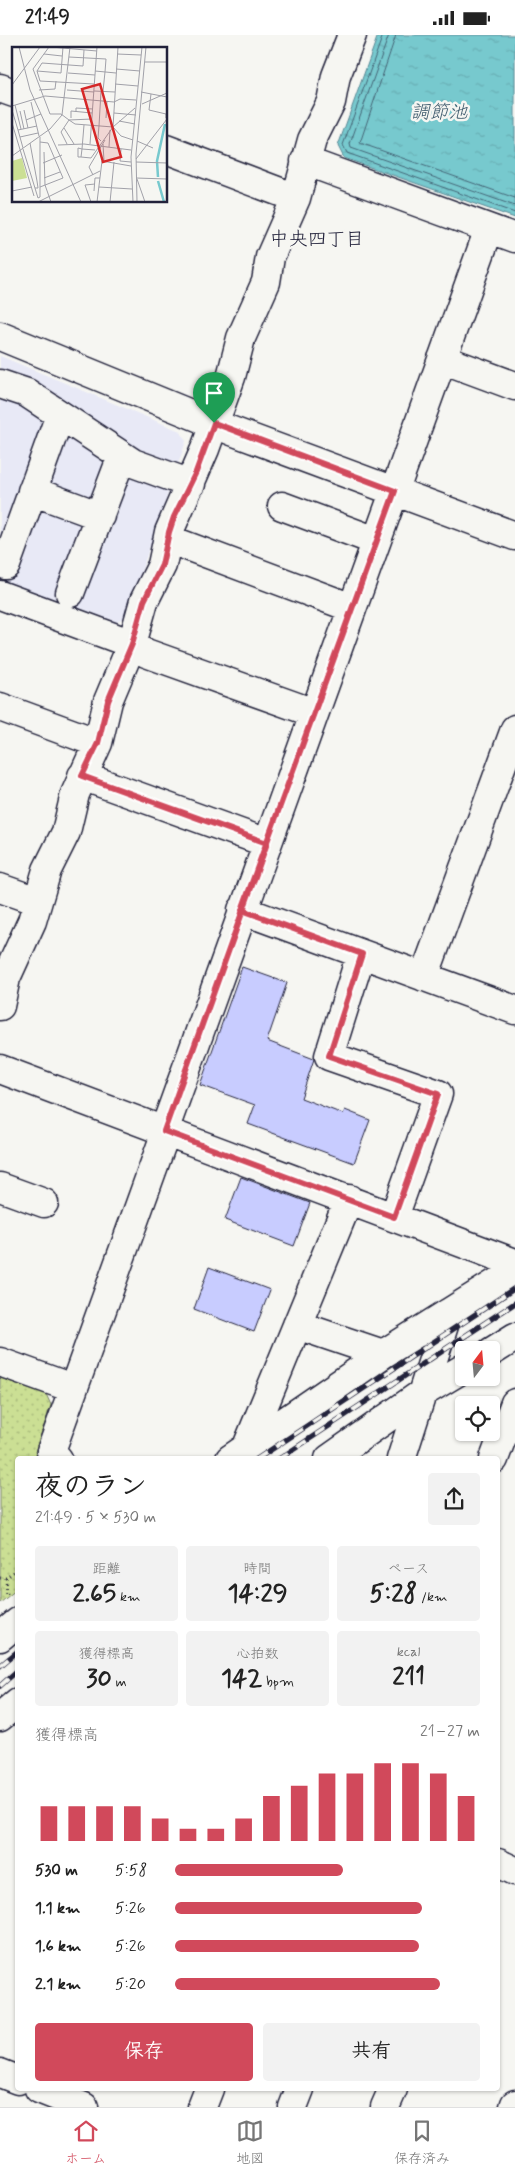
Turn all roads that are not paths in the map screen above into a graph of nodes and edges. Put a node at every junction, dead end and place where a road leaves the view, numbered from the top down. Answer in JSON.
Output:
{"nodes":[{"id":1,"x":352,"y":35,"type":"edge"},
{"id":2,"x":0,"y":88,"type":"edge"},
{"id":3,"x":12,"y":92,"type":"edge"},
{"id":4,"x":168,"y":150,"type":"edge"},
{"id":5,"x":306,"y":161,"type":"junction"},
{"id":6,"x":296,"y":198,"type":"junction"},
{"id":7,"x":489,"y":229,"type":"junction"},
{"id":8,"x":515,"y":238,"type":"edge"},
{"id":9,"x":0,"y":335,"type":"edge"},
{"id":10,"x":442,"y":359,"type":"junction"},
{"id":11,"x":0,"y":383,"type":"edge"},
{"id":12,"x":515,"y":386,"type":"edge"},
{"id":13,"x":60,"y":415,"type":"junction"},
{"id":14,"x":214,"y":423,"type":"junction"},
{"id":15,"x":122,"y":456,"type":"junction"},
{"id":16,"x":191,"y":484,"type":"junction"},
{"id":17,"x":32,"y":491,"type":"junction"},
{"id":18,"x":395,"y":491,"type":"junction"},
{"id":19,"x":282,"y":506,"type":"dead end"},
{"id":20,"x":100,"y":516,"type":"junction"},
{"id":21,"x":515,"y":536,"type":"edge"},
{"id":22,"x":168,"y":539,"type":"junction"},
{"id":23,"x":376,"y":541,"type":"junction"},
{"id":24,"x":6,"y":565,"type":"dead end"},
{"id":25,"x":70,"y":593,"type":"dead end"},
{"id":26,"x":0,"y":595,"type":"edge"},
{"id":27,"x":352,"y":608,"type":"junction"},
{"id":28,"x":132,"y":644,"type":"junction"},
{"id":29,"x":0,"y":707,"type":"edge"},
{"id":30,"x":314,"y":713,"type":"junction"},
{"id":31,"x":515,"y":729,"type":"edge"},
{"id":32,"x":98,"y":743,"type":"junction"},
{"id":33,"x":82,"y":776,"type":"junction"},
{"id":34,"x":267,"y":843,"type":"junction"},
{"id":35,"x":0,"y":888,"type":"edge"},
{"id":36,"x":36,"y":901,"type":"junction"},
{"id":37,"x":242,"y":910,"type":"junction"},
{"id":38,"x":362,"y":954,"type":"junction"},
{"id":39,"x":424,"y":977,"type":"junction"},
{"id":40,"x":0,"y":1006,"type":"edge"},
{"id":41,"x":515,"y":1010,"type":"edge"},
{"id":42,"x":0,"y":1069,"type":"edge"},
{"id":43,"x":165,"y":1131,"type":"junction"},
{"id":44,"x":0,"y":1187,"type":"edge"},
{"id":45,"x":349,"y":1199,"type":"junction"},
{"id":46,"x":44,"y":1203,"type":"dead end"},
{"id":47,"x":394,"y":1217,"type":"junction"},
{"id":48,"x":515,"y":1263,"type":"edge"},
{"id":49,"x":515,"y":1271,"type":"edge"},
{"id":50,"x":448,"y":1313,"type":"junction"},
{"id":51,"x":297,"y":1325,"type":"junction"},
{"id":52,"x":515,"y":1337,"type":"edge"},
{"id":53,"x":500,"y":1346,"type":"edge"},
{"id":54,"x":383,"y":1354,"type":"junction"},
{"id":55,"x":0,"y":1362,"type":"edge"},
{"id":56,"x":455,"y":1373,"type":"edge"},
{"id":57,"x":72,"y":1388,"type":"junction"},
{"id":58,"x":424,"y":1392,"type":"junction"},
{"id":59,"x":515,"y":1403,"type":"edge"},
{"id":60,"x":239,"y":1455,"type":"edge"},
{"id":61,"x":55,"y":1456,"type":"edge"},
{"id":62,"x":333,"y":1456,"type":"edge"},
{"id":63,"x":402,"y":1456,"type":"edge"},
{"id":64,"x":495,"y":1456,"type":"edge"},
{"id":65,"x":15,"y":1704,"type":"edge"},
{"id":66,"x":0,"y":1717,"type":"edge"},
{"id":67,"x":500,"y":1864,"type":"edge"},
{"id":68,"x":515,"y":1871,"type":"edge"},
{"id":69,"x":0,"y":2073,"type":"edge"},
{"id":70,"x":15,"y":2079,"type":"edge"},
{"id":71,"x":44,"y":2091,"type":"edge"},
{"id":72,"x":208,"y":2091,"type":"edge"},
{"id":73,"x":299,"y":2091,"type":"edge"},
{"id":74,"x":392,"y":2091,"type":"edge"},
{"id":75,"x":84,"y":2107,"type":"edge"},
{"id":76,"x":202,"y":2107,"type":"edge"},
{"id":77,"x":293,"y":2107,"type":"edge"},
{"id":78,"x":385,"y":2107,"type":"edge"}],
"edges":[{"from":1,"to":5,"type":"street"},
{"from":2,"to":3,"type":"street"},
{"from":4,"to":6,"type":"street"},
{"from":5,"to":6,"type":"street"},
{"from":5,"to":7,"type":"street"},
{"from":6,"to":14,"type":"street"},
{"from":7,"to":8,"type":"street"},
{"from":7,"to":10,"type":"street"},
{"from":9,"to":14,"type":"street"},
{"from":10,"to":12,"type":"street"},
{"from":10,"to":18,"type":"street"},
{"from":11,"to":13,"type":"street"},
{"from":13,"to":15,"type":"street"},
{"from":13,"to":17,"type":"street"},
{"from":14,"to":16,"type":"street"},
{"from":14,"to":18,"type":"street"},
{"from":15,"to":16,"type":"street"},
{"from":15,"to":20,"type":"street"},
{"from":16,"to":22,"type":"street"},
{"from":17,"to":20,"type":"street"},
{"from":17,"to":24,"type":"street"},
{"from":18,"to":21,"type":"street"},
{"from":18,"to":23,"type":"street"},
{"from":19,"to":23,"type":"street"},
{"from":20,"to":25,"type":"street"},
{"from":22,"to":27,"type":"street"},
{"from":22,"to":28,"type":"street"},
{"from":23,"to":27,"type":"street"},
{"from":26,"to":28,"type":"street"},
{"from":27,"to":30,"type":"street"},
{"from":28,"to":30,"type":"street"},
{"from":28,"to":32,"type":"street"},
{"from":29,"to":32,"type":"street"},
{"from":30,"to":34,"type":"street"},
{"from":31,"to":39,"type":"street"},
{"from":32,"to":33,"type":"street"},
{"from":33,"to":34,"type":"street"},
{"from":33,"to":36,"type":"street"},
{"from":34,"to":37,"type":"street"},
{"from":35,"to":36,"type":"street"},
{"from":36,"to":40,"type":"street"},
{"from":37,"to":38,"type":"street"},
{"from":37,"to":43,"type":"street"},
{"from":38,"to":39,"type":"street"},
{"from":38,"to":47,"type":"street"},
{"from":39,"to":41,"type":"street"},
{"from":42,"to":43,"type":"street"},
{"from":43,"to":45,"type":"street"},
{"from":43,"to":57,"type":"street"},
{"from":44,"to":46,"type":"street"},
{"from":45,"to":47,"type":"street"},
{"from":45,"to":51,"type":"street"},
{"from":47,"to":48,"type":"street"},
{"from":49,"to":50,"type":"street"},
{"from":50,"to":54,"type":"street"},
{"from":50,"to":58,"type":"street"},
{"from":51,"to":54,"type":"street"},
{"from":51,"to":60,"type":"street"},
{"from":52,"to":53,"type":"street"},
{"from":54,"to":60,"type":"street"},
{"from":55,"to":57,"type":"street"},
{"from":56,"to":58,"type":"street"},
{"from":57,"to":61,"type":"street"},
{"from":58,"to":62,"type":"street"},
{"from":58,"to":63,"type":"street"},
{"from":59,"to":64,"type":"street"},
{"from":65,"to":66,"type":"street"},
{"from":67,"to":68,"type":"street"},
{"from":69,"to":70,"type":"street"},
{"from":71,"to":75,"type":"street"},
{"from":72,"to":76,"type":"street"},
{"from":73,"to":77,"type":"street"},
{"from":74,"to":78,"type":"street"}]}
